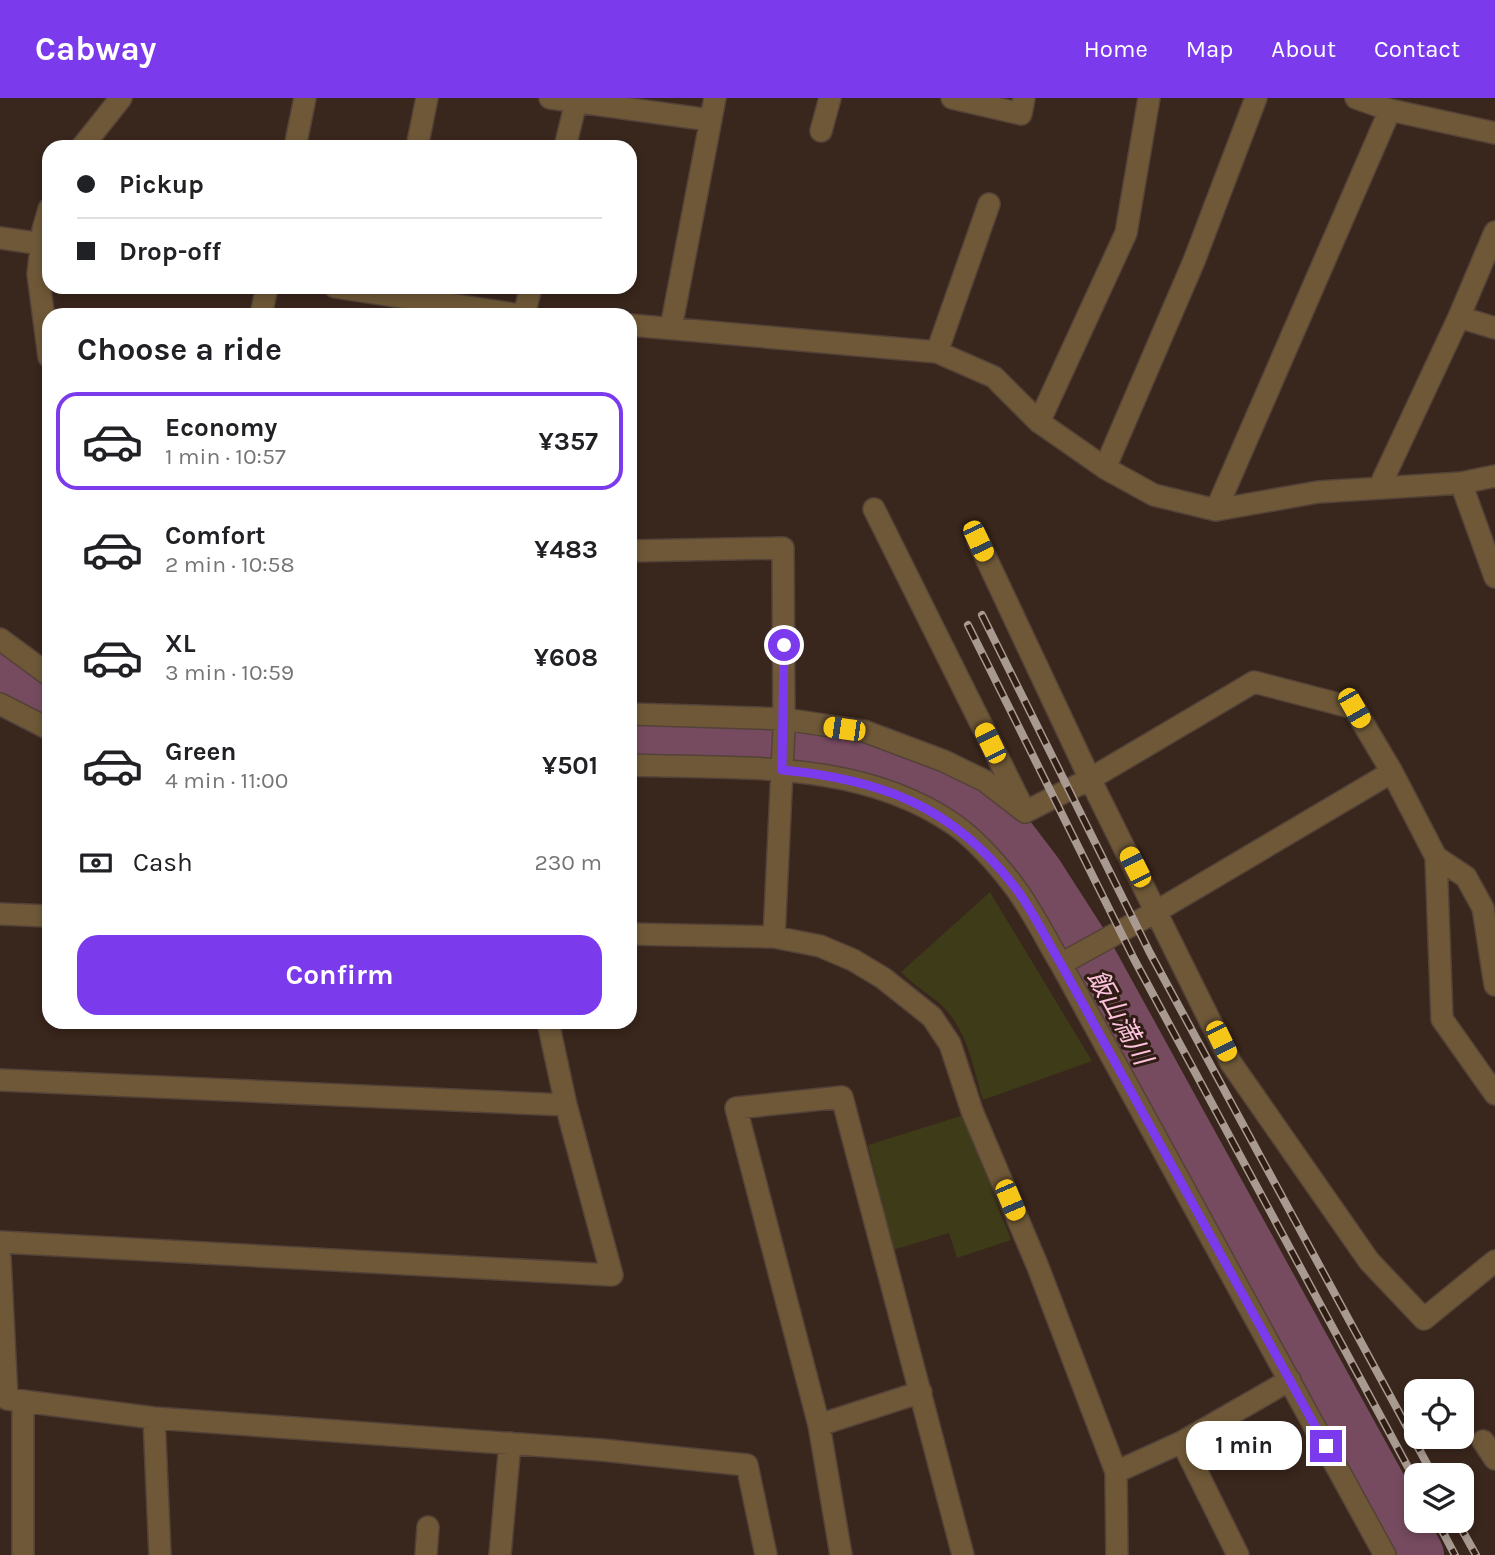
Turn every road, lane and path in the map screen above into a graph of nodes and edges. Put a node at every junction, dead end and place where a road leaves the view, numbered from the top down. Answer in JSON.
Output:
{"nodes":[{"id":1,"x":121,"y":98,"type":"edge"},
{"id":2,"x":305,"y":98,"type":"edge"},
{"id":3,"x":427,"y":98,"type":"edge"},
{"id":4,"x":550,"y":98,"type":"edge"},
{"id":5,"x":715,"y":98,"type":"edge"},
{"id":6,"x":830,"y":98,"type":"edge"},
{"id":7,"x":952,"y":98,"type":"edge"},
{"id":8,"x":1024,"y":98,"type":"edge"},
{"id":9,"x":1149,"y":98,"type":"edge"},
{"id":10,"x":1256,"y":98,"type":"edge"},
{"id":11,"x":1356,"y":98,"type":"edge"},
{"id":12,"x":577,"y":100,"type":"edge"},
{"id":13,"x":1390,"y":110,"type":"junction"},
{"id":14,"x":710,"y":120,"type":"junction"},
{"id":15,"x":821,"y":131,"type":"dead end"},
{"id":16,"x":1495,"y":133,"type":"edge"},
{"id":17,"x":88,"y":140,"type":"edge"},
{"id":18,"x":296,"y":140,"type":"edge"},
{"id":19,"x":418,"y":140,"type":"edge"},
{"id":20,"x":567,"y":140,"type":"edge"},
{"id":21,"x":989,"y":204,"type":"dead end"},
{"id":22,"x":1495,"y":232,"type":"edge"},
{"id":23,"x":0,"y":238,"type":"edge"},
{"id":24,"x":42,"y":244,"type":"joint"},
{"id":25,"x":365,"y":294,"type":"edge"},
{"id":26,"x":386,"y":299,"type":"edge"},
{"id":27,"x":43,"y":308,"type":"edge"},
{"id":28,"x":462,"y":308,"type":"edge"},
{"id":29,"x":1459,"y":317,"type":"junction"},
{"id":30,"x":637,"y":326,"type":"edge"},
{"id":31,"x":671,"y":328,"type":"junction"},
{"id":32,"x":1495,"y":328,"type":"edge"},
{"id":33,"x":937,"y":352,"type":"junction"},
{"id":34,"x":1039,"y":422,"type":"junction"},
{"id":35,"x":1105,"y":468,"type":"junction"},
{"id":36,"x":1495,"y":476,"type":"edge"},
{"id":37,"x":1461,"y":483,"type":"junction"},
{"id":38,"x":1379,"y":488,"type":"junction"},
{"id":39,"x":874,"y":509,"type":"dead end"},
{"id":40,"x":1216,"y":510,"type":"junction"},
{"id":41,"x":978,"y":541,"type":"dead end"},
{"id":42,"x":637,"y":551,"type":"edge"},
{"id":43,"x":1495,"y":578,"type":"edge"},
{"id":44,"x":0,"y":639,"type":"edge"},
{"id":45,"x":42,"y":670,"type":"edge"},
{"id":46,"x":0,"y":704,"type":"edge"},
{"id":47,"x":637,"y":714,"type":"edge"},
{"id":48,"x":784,"y":723,"type":"junction"},
{"id":49,"x":42,"y":725,"type":"edge"},
{"id":50,"x":782,"y":763,"type":"junction"},
{"id":51,"x":637,"y":765,"type":"edge"},
{"id":52,"x":1392,"y":772,"type":"junction"},
{"id":53,"x":1090,"y":779,"type":"junction"},
{"id":54,"x":1025,"y":813,"type":"junction"},
{"id":55,"x":1436,"y":858,"type":"junction"},
{"id":56,"x":1157,"y":911,"type":"junction"},
{"id":57,"x":0,"y":914,"type":"edge"},
{"id":58,"x":42,"y":916,"type":"edge"},
{"id":59,"x":637,"y":934,"type":"edge"},
{"id":60,"x":774,"y":937,"type":"junction"},
{"id":61,"x":1068,"y":960,"type":"junction"},
{"id":62,"x":1495,"y":985,"type":"edge"},
{"id":63,"x":550,"y":1029,"type":"edge"},
{"id":64,"x":0,"y":1080,"type":"edge"},
{"id":65,"x":1495,"y":1094,"type":"edge"},
{"id":66,"x":566,"y":1105,"type":"junction"},
{"id":67,"x":0,"y":1242,"type":"edge"},
{"id":68,"x":0,"y":1258,"type":"edge"},
{"id":69,"x":1495,"y":1261,"type":"edge"},
{"id":70,"x":1290,"y":1380,"type":"junction"},
{"id":71,"x":921,"y":1392,"type":"junction"},
{"id":72,"x":23,"y":1401,"type":"junction"},
{"id":73,"x":154,"y":1418,"type":"junction"},
{"id":74,"x":819,"y":1425,"type":"junction"},
{"id":75,"x":1483,"y":1441,"type":"dead end"},
{"id":76,"x":1182,"y":1442,"type":"junction"},
{"id":77,"x":510,"y":1443,"type":"junction"},
{"id":78,"x":1495,"y":1459,"type":"edge"},
{"id":79,"x":1115,"y":1472,"type":"junction"},
{"id":80,"x":428,"y":1527,"type":"dead end"},
{"id":81,"x":23,"y":1555,"type":"edge"},
{"id":82,"x":160,"y":1555,"type":"edge"},
{"id":83,"x":426,"y":1555,"type":"edge"},
{"id":84,"x":500,"y":1555,"type":"edge"},
{"id":85,"x":766,"y":1555,"type":"edge"},
{"id":86,"x":841,"y":1555,"type":"edge"},
{"id":87,"x":963,"y":1555,"type":"edge"},
{"id":88,"x":1117,"y":1555,"type":"edge"},
{"id":89,"x":1238,"y":1555,"type":"edge"},
{"id":90,"x":1385,"y":1555,"type":"edge"}],
"edges":[{"from":1,"to":17,"type":"street"},
{"from":2,"to":18,"type":"street"},
{"from":3,"to":19,"type":"street"},
{"from":4,"to":12,"type":"street"},
{"from":5,"to":14,"type":"street"},
{"from":6,"to":15,"type":"street"},
{"from":7,"to":8,"type":"street"},
{"from":9,"to":34,"type":"street"},
{"from":10,"to":35,"type":"street"},
{"from":11,"to":13,"type":"street"},
{"from":12,"to":14,"type":"street"},
{"from":12,"to":20,"type":"street"},
{"from":13,"to":16,"type":"street"},
{"from":13,"to":40,"type":"street"},
{"from":14,"to":31,"type":"street"},
{"from":21,"to":33,"type":"street"},
{"from":22,"to":29,"type":"street"},
{"from":23,"to":24,"type":"street"},
{"from":24,"to":27,"type":"street"},
{"from":25,"to":26,"type":"street"},
{"from":26,"to":28,"type":"street"},
{"from":29,"to":32,"type":"street"},
{"from":29,"to":38,"type":"street"},
{"from":30,"to":31,"type":"street"},
{"from":31,"to":33,"type":"street"},
{"from":33,"to":34,"type":"street"},
{"from":34,"to":35,"type":"street"},
{"from":35,"to":40,"type":"street"},
{"from":36,"to":37,"type":"street"},
{"from":37,"to":38,"type":"street"},
{"from":37,"to":43,"type":"street"},
{"from":38,"to":40,"type":"street"},
{"from":39,"to":54,"type":"street"},
{"from":41,"to":53,"type":"street"},
{"from":42,"to":48,"type":"street"},
{"from":44,"to":45,"type":"street"},
{"from":46,"to":49,"type":"street"},
{"from":47,"to":48,"type":"street"},
{"from":48,"to":50,"type":"street"},
{"from":48,"to":54,"type":"street"},
{"from":50,"to":51,"type":"street"},
{"from":50,"to":60,"type":"street"},
{"from":50,"to":61,"type":"street"},
{"from":52,"to":53,"type":"street"},
{"from":52,"to":55,"type":"street"},
{"from":52,"to":56,"type":"street"},
{"from":53,"to":54,"type":"street"},
{"from":53,"to":56,"type":"street"},
{"from":55,"to":62,"type":"street"},
{"from":55,"to":65,"type":"street"},
{"from":56,"to":61,"type":"street"},
{"from":56,"to":69,"type":"street"},
{"from":57,"to":58,"type":"street"},
{"from":59,"to":60,"type":"street"},
{"from":60,"to":79,"type":"street"},
{"from":61,"to":70,"type":"street"},
{"from":63,"to":66,"type":"street"},
{"from":64,"to":66,"type":"street"},
{"from":66,"to":67,"type":"street"},
{"from":68,"to":72,"type":"street"},
{"from":70,"to":76,"type":"street"},
{"from":70,"to":90,"type":"street"},
{"from":71,"to":74,"type":"street"},
{"from":71,"to":74,"type":"street"},
{"from":71,"to":87,"type":"street"},
{"from":72,"to":73,"type":"street"},
{"from":72,"to":81,"type":"street"},
{"from":73,"to":77,"type":"street"},
{"from":73,"to":82,"type":"street"},
{"from":74,"to":86,"type":"street"},
{"from":75,"to":78,"type":"street"},
{"from":76,"to":79,"type":"street"},
{"from":76,"to":89,"type":"street"},
{"from":77,"to":84,"type":"street"},
{"from":77,"to":85,"type":"street"},
{"from":79,"to":88,"type":"street"},
{"from":80,"to":83,"type":"street"}]}
